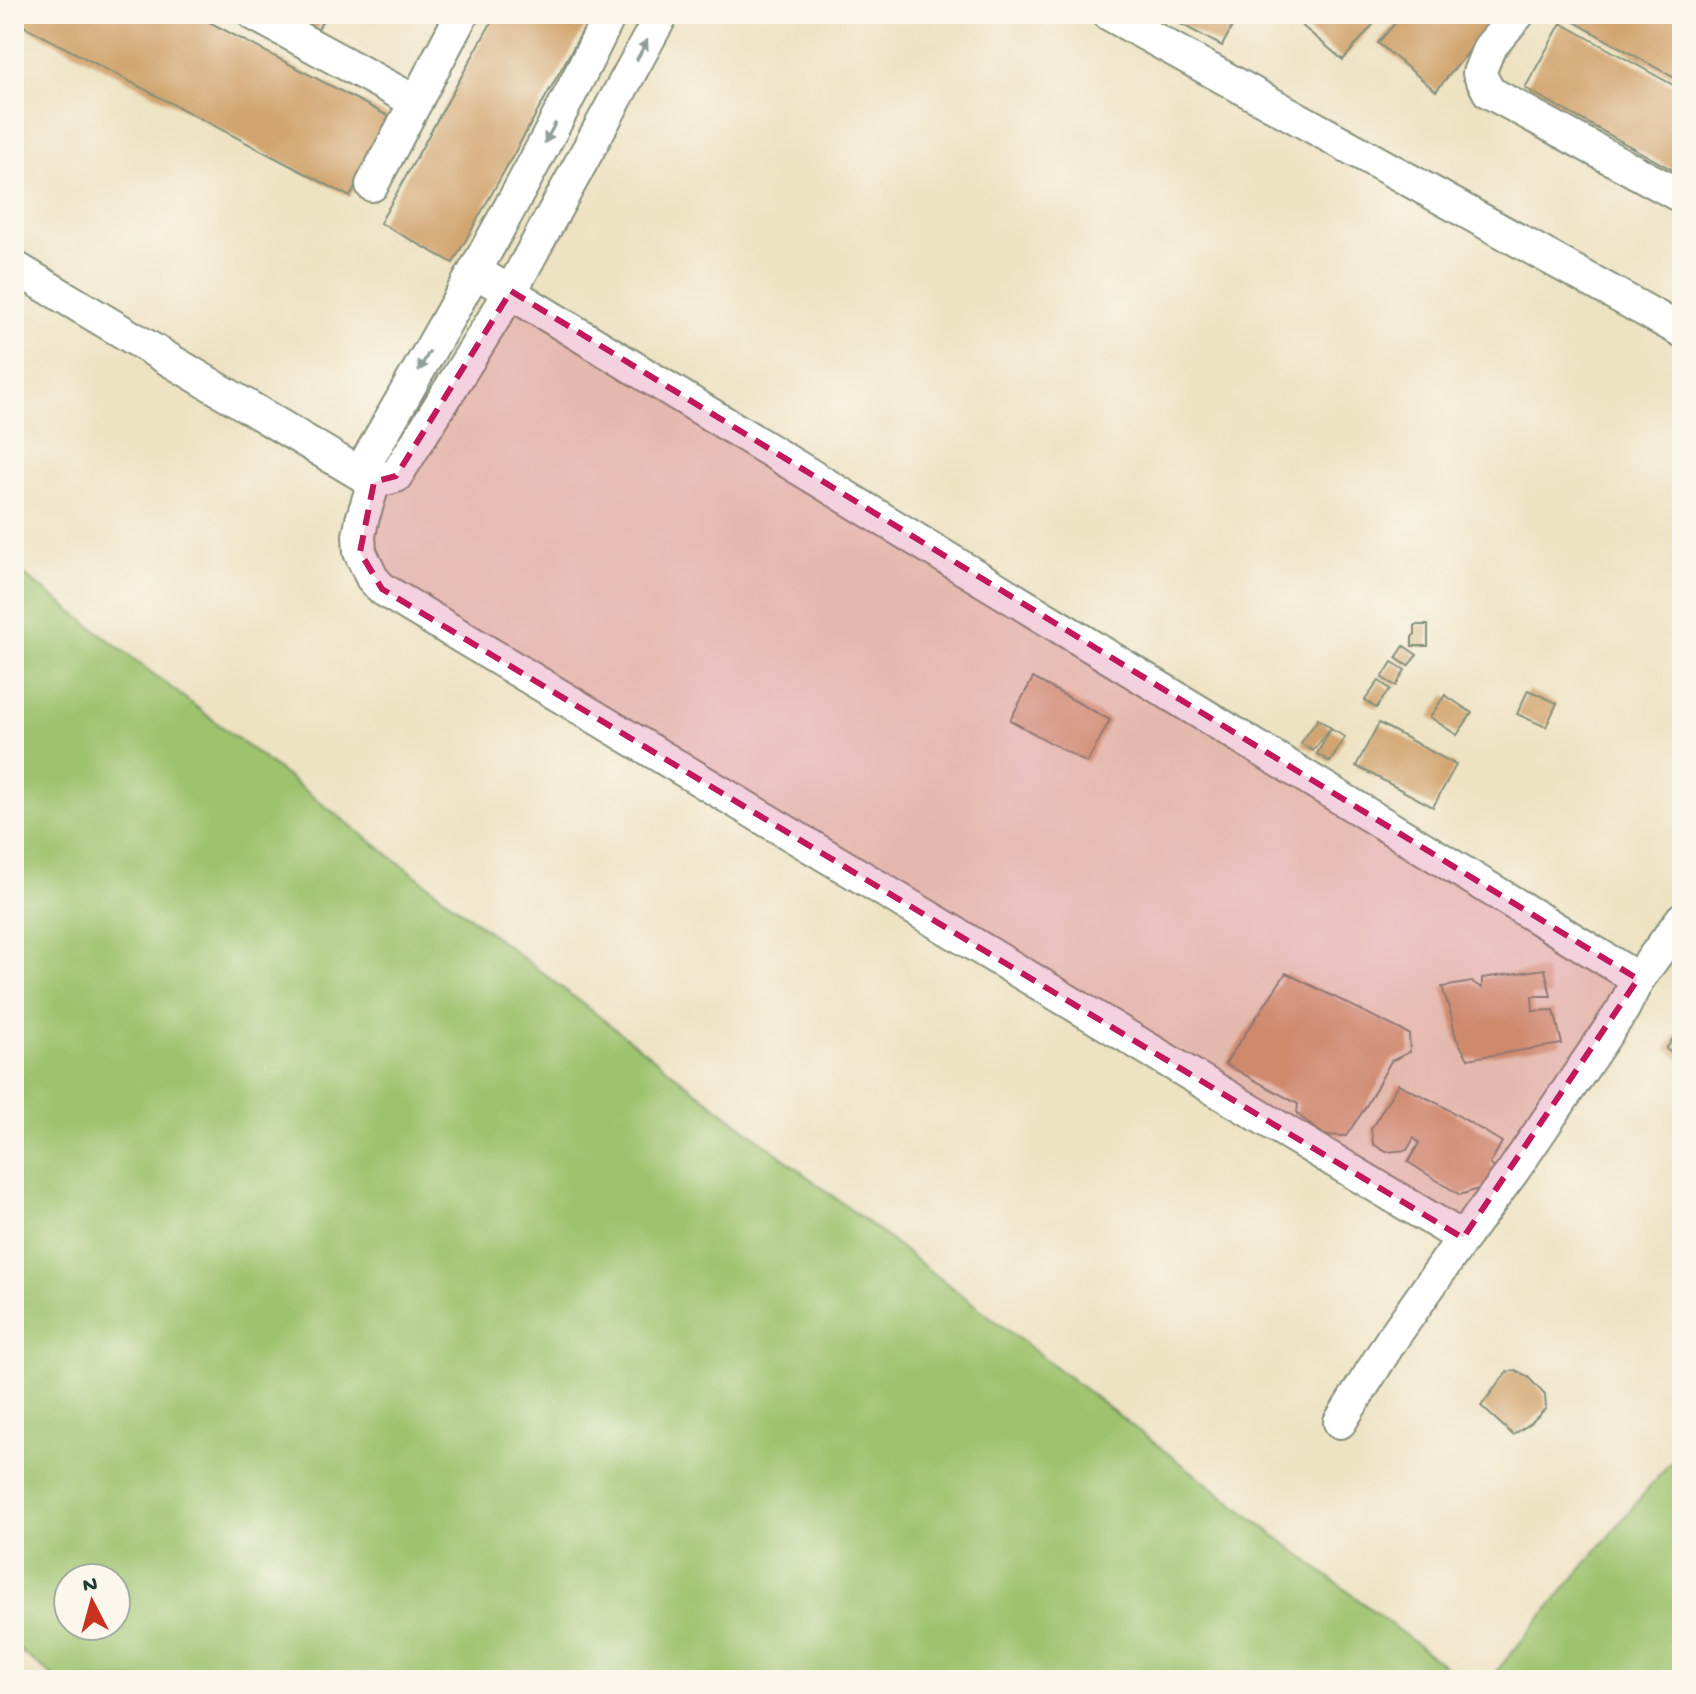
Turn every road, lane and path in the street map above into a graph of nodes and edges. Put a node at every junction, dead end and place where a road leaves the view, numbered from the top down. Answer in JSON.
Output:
{"nodes":[{"id":1,"x":254,"y":14,"type":"edge"},
{"id":2,"x":462,"y":14,"type":"edge"},
{"id":3,"x":610,"y":14,"type":"edge"},
{"id":4,"x":662,"y":14,"type":"edge"},
{"id":5,"x":1109,"y":14,"type":"edge"},
{"id":6,"x":1518,"y":14,"type":"edge"},
{"id":7,"x":578,"y":80,"type":"junction"},
{"id":8,"x":618,"y":97,"type":"junction"},
{"id":9,"x":416,"y":102,"type":"junction"},
{"id":10,"x":372,"y":185,"type":"dead end"},
{"id":11,"x":1682,"y":197,"type":"edge"},
{"id":12,"x":14,"y":267,"type":"edge"},
{"id":13,"x":475,"y":271,"type":"junction"},
{"id":14,"x":511,"y":291,"type":"junction"},
{"id":15,"x":1682,"y":331,"type":"edge"},
{"id":16,"x":374,"y":482,"type":"junction"},
{"id":17,"x":1682,"y":919,"type":"edge"},
{"id":18,"x":1638,"y":979,"type":"junction"},
{"id":19,"x":1463,"y":1238,"type":"junction"},
{"id":20,"x":1340,"y":1422,"type":"dead end"}],
"edges":[{"from":1,"to":9,"type":"street"},
{"from":2,"to":9,"type":"street"},
{"from":3,"to":7,"type":"street"},
{"from":8,"to":4,"type":"street","one_way":true},
{"from":5,"to":15,"type":"street"},
{"from":6,"to":11,"type":"street"},
{"from":7,"to":8,"type":"street"},
{"from":7,"to":13,"type":"street","one_way":true},
{"from":8,"to":14,"type":"street"},
{"from":9,"to":10,"type":"street"},
{"from":12,"to":16,"type":"street"},
{"from":13,"to":14,"type":"street"},
{"from":13,"to":16,"type":"street","one_way":true},
{"from":14,"to":16,"type":"street"},
{"from":14,"to":18,"type":"street"},
{"from":16,"to":19,"type":"street"},
{"from":17,"to":18,"type":"street"},
{"from":18,"to":19,"type":"street"},
{"from":19,"to":20,"type":"street"}]}
